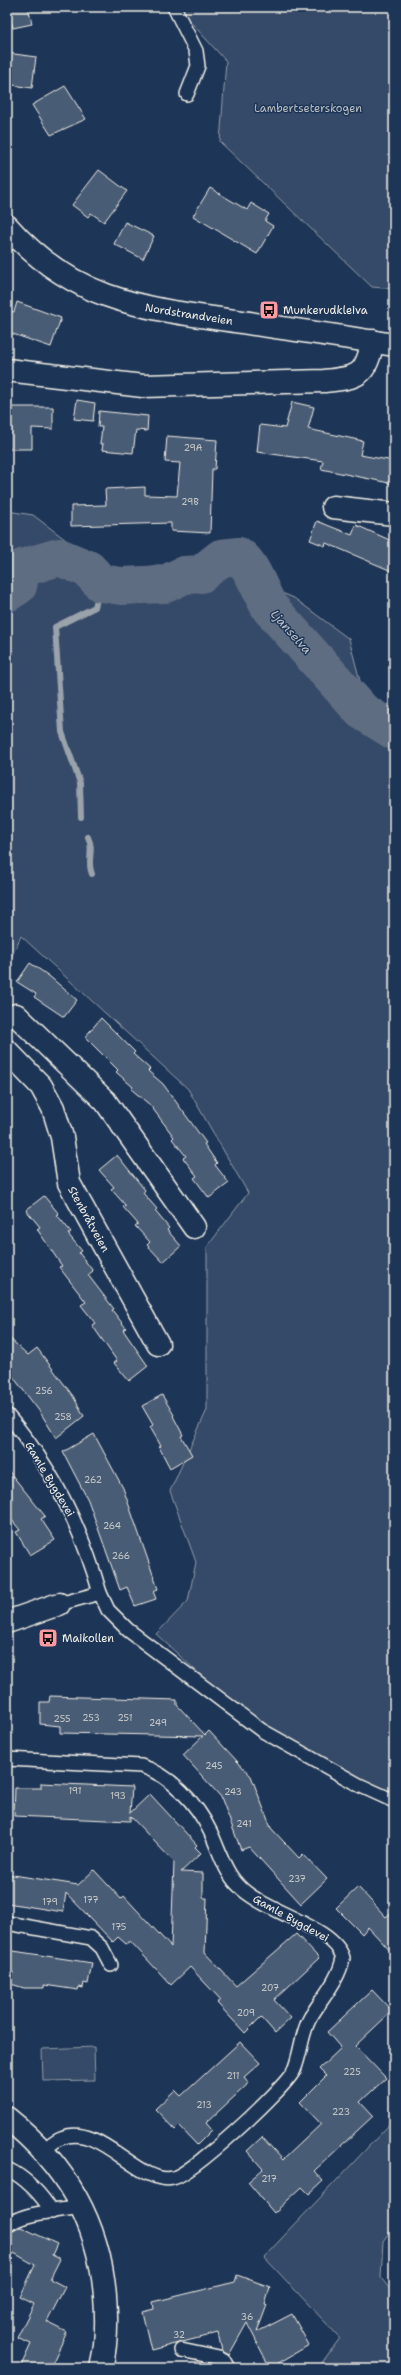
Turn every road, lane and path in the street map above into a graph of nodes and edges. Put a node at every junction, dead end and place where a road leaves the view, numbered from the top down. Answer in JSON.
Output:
{"nodes":[{"id":1,"x":174,"y":7,"type":"edge"},
{"id":2,"x":187,"y":94,"type":"dead end"},
{"id":3,"x":10,"y":236,"type":"edge"},
{"id":4,"x":373,"y":341,"type":"junction"},
{"id":5,"x":394,"y":345,"type":"edge"},
{"id":6,"x":7,"y":370,"type":"edge"},
{"id":7,"x":333,"y":507,"type":"dead end"},
{"id":8,"x":394,"y":514,"type":"edge"},
{"id":9,"x":16,"y":1015,"type":"dead end"},
{"id":10,"x":7,"y":1051,"type":"edge"},
{"id":11,"x":67,"y":1064,"type":"junction"},
{"id":12,"x":41,"y":1086,"type":"junction"},
{"id":13,"x":194,"y":1227,"type":"dead end"},
{"id":14,"x":158,"y":1344,"type":"dead end"},
{"id":15,"x":7,"y":1415,"type":"edge"},
{"id":16,"x":100,"y":1593,"type":"junction"},
{"id":17,"x":59,"y":1604,"type":"joint"},
{"id":18,"x":7,"y":1622,"type":"edge"},
{"id":19,"x":7,"y":1759,"type":"edge"},
{"id":20,"x":394,"y":1801,"type":"edge"},
{"id":21,"x":7,"y":1923,"type":"edge"},
{"id":22,"x":111,"y":1965,"type":"dead end"},
{"id":23,"x":7,"y":2118,"type":"edge"},
{"id":24,"x":44,"y":2150,"type":"junction"},
{"id":25,"x":7,"y":2169,"type":"edge"},
{"id":26,"x":82,"y":2207,"type":"junction"},
{"id":27,"x":52,"y":2212,"type":"junction"},
{"id":28,"x":8,"y":2223,"type":"edge"},
{"id":29,"x":181,"y":2350,"type":"dead end"},
{"id":30,"x":100,"y":2368,"type":"edge"},
{"id":31,"x":228,"y":2368,"type":"edge"}],
"edges":[{"from":1,"to":2,"type":"lane"},
{"from":3,"to":4,"type":"street","name":"Nordstrandveien"},
{"from":4,"to":5,"type":"street","name":"Nordstrandveien"},
{"from":4,"to":6,"type":"street"},
{"from":7,"to":8,"type":"street"},
{"from":9,"to":11,"type":"street"},
{"from":10,"to":12,"type":"street","name":"Stenbråtveien"},
{"from":11,"to":12,"type":"street"},
{"from":11,"to":13,"type":"street"},
{"from":12,"to":14,"type":"street","name":"Stenbråtveien"},
{"from":15,"to":16,"type":"lane","name":"Gamle Bygdevei"},
{"from":16,"to":17,"type":"lane"},
{"from":16,"to":20,"type":"lane","name":"Gamle Bygdevei"},
{"from":17,"to":18,"type":"street"},
{"from":19,"to":24,"type":"lane","name":"Gamle Bygdevei"},
{"from":21,"to":22,"type":"lane"},
{"from":23,"to":24,"type":"street"},
{"from":24,"to":26,"type":"street"},
{"from":25,"to":27,"type":"lane"},
{"from":26,"to":27,"type":"lane"},
{"from":26,"to":30,"type":"street"},
{"from":27,"to":28,"type":"lane"},
{"from":29,"to":31,"type":"lane"}]}
